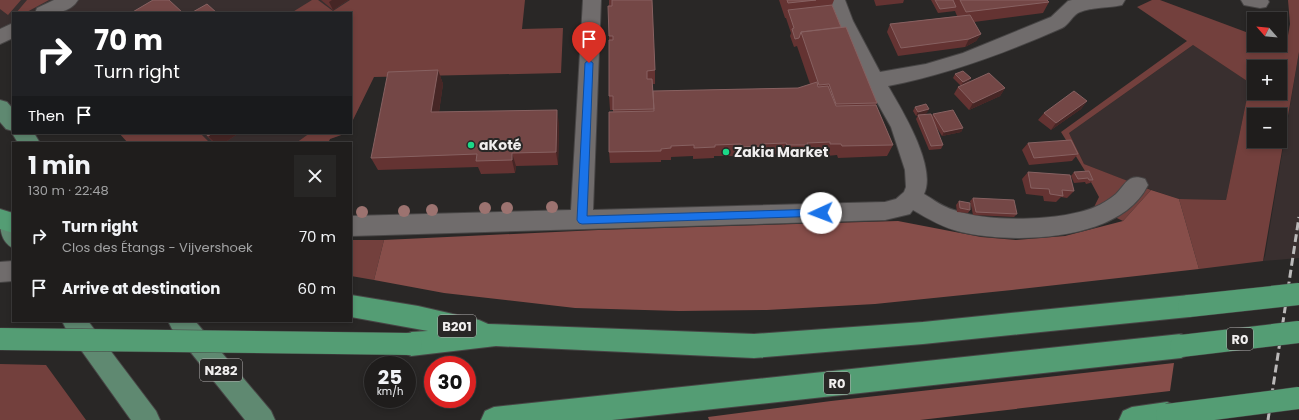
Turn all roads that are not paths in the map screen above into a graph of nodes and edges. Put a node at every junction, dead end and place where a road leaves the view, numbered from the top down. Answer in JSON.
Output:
{"nodes":[{"id":1,"x":69,"y":0,"type":"edge"},
{"id":2,"x":592,"y":0,"type":"edge"},
{"id":3,"x":836,"y":0,"type":"edge"},
{"id":4,"x":1116,"y":0,"type":"edge"},
{"id":5,"x":46,"y":12,"type":"edge"},
{"id":6,"x":12,"y":31,"type":"edge"},
{"id":7,"x":0,"y":37,"type":"edge"},
{"id":8,"x":875,"y":81,"type":"junction"},
{"id":9,"x":0,"y":108,"type":"edge"},
{"id":10,"x":12,"y":122,"type":"edge"},
{"id":11,"x":23,"y":134,"type":"edge"},
{"id":12,"x":29,"y":142,"type":"edge"},
{"id":13,"x":1138,"y":185,"type":"dead end"},
{"id":14,"x":912,"y":198,"type":"junction"},
{"id":15,"x":582,"y":220,"type":"junction"},
{"id":16,"x":0,"y":221,"type":"edge"},
{"id":17,"x":12,"y":223,"type":"edge"},
{"id":18,"x":352,"y":226,"type":"edge"},
{"id":19,"x":12,"y":237,"type":"edge"},
{"id":20,"x":12,"y":270,"type":"edge"},
{"id":21,"x":0,"y":272,"type":"edge"},
{"id":22,"x":1299,"y":294,"type":"edge"},
{"id":23,"x":352,"y":306,"type":"edge"},
{"id":24,"x":75,"y":322,"type":"edge"},
{"id":25,"x":181,"y":322,"type":"edge"},
{"id":26,"x":1299,"y":332,"type":"edge"},
{"id":27,"x":496,"y":335,"type":"junction"},
{"id":28,"x":0,"y":339,"type":"edge"},
{"id":29,"x":1299,"y":398,"type":"edge"},
{"id":30,"x":147,"y":420,"type":"edge"},
{"id":31,"x":262,"y":420,"type":"edge"},
{"id":32,"x":494,"y":420,"type":"edge"},
{"id":33,"x":1132,"y":420,"type":"edge"}],
"edges":[{"from":1,"to":5,"type":"street"},
{"from":2,"to":15,"type":"street"},
{"from":3,"to":8,"type":"street"},
{"from":4,"to":8,"type":"street"},
{"from":6,"to":7,"type":"street"},
{"from":8,"to":14,"type":"street"},
{"from":9,"to":10,"type":"main road"},
{"from":11,"to":12,"type":"main road"},
{"from":13,"to":14,"type":"street"},
{"from":14,"to":15,"type":"street"},
{"from":15,"to":18,"type":"street"},
{"from":16,"to":17,"type":"highway"},
{"from":16,"to":19,"type":"main road"},
{"from":20,"to":21,"type":"street"},
{"from":22,"to":27,"type":"highway","bridge":true},
{"from":23,"to":27,"type":"highway","number":"B201"},
{"from":24,"to":30,"type":"main road"},
{"from":25,"to":31,"type":"main road","number":"N282"},
{"from":26,"to":32,"type":"highway","number":"R0","bridge":true},
{"from":27,"to":28,"type":"highway","bridge":true},
{"from":29,"to":33,"type":"highway","bridge":true}]}
